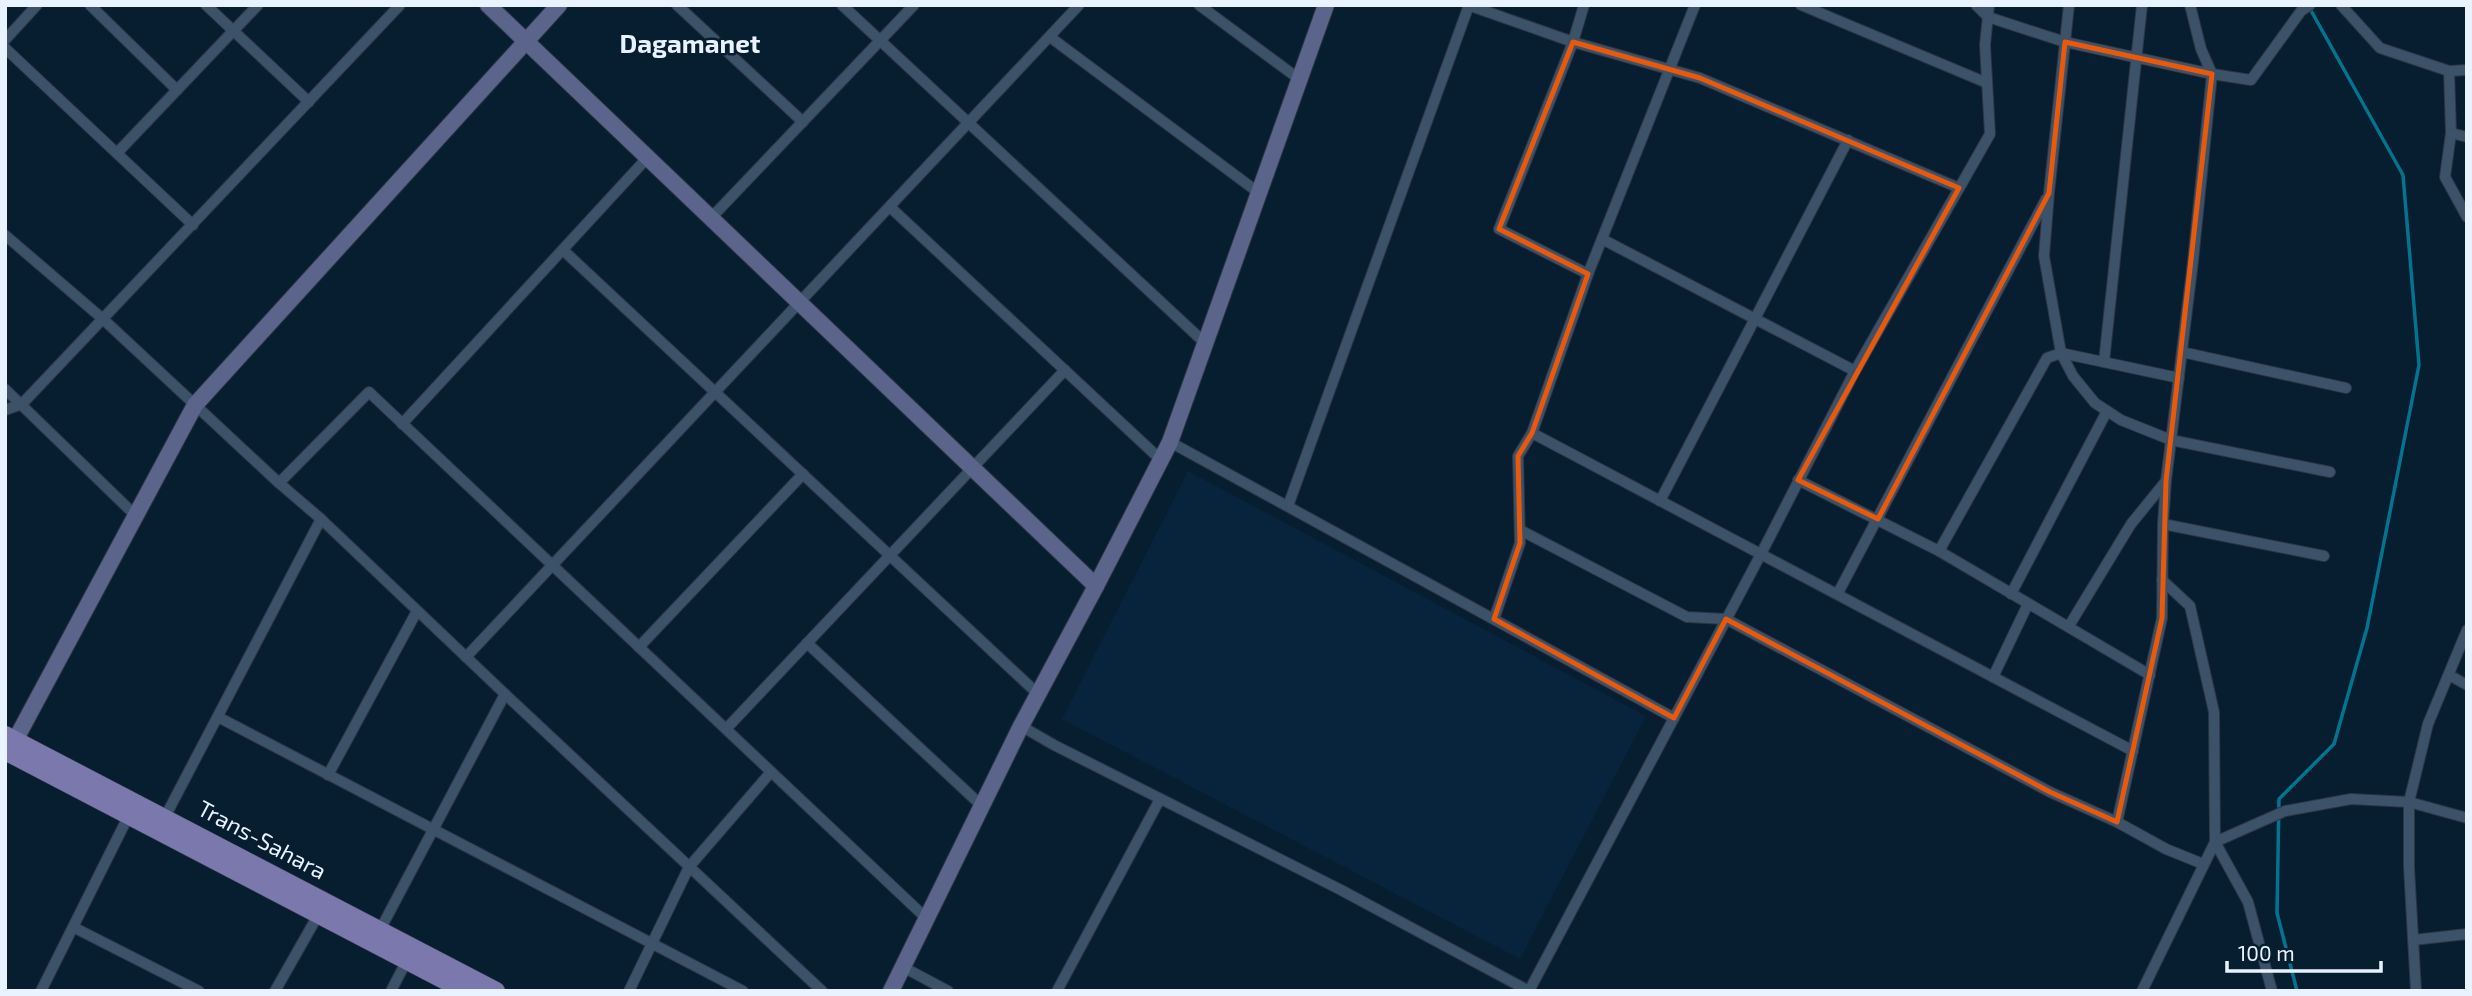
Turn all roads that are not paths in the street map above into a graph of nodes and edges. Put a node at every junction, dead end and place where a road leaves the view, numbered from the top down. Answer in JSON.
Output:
{"nodes":[{"id":1,"x":37,"y":5,"type":"edge"},
{"id":2,"x":90,"y":5,"type":"edge"},
{"id":3,"x":206,"y":5,"type":"edge"},
{"id":4,"x":258,"y":5,"type":"edge"},
{"id":5,"x":400,"y":5,"type":"edge"},
{"id":6,"x":488,"y":5,"type":"edge"},
{"id":7,"x":559,"y":5,"type":"edge"},
{"id":8,"x":677,"y":5,"type":"edge"},
{"id":9,"x":842,"y":5,"type":"edge"},
{"id":10,"x":914,"y":5,"type":"edge"},
{"id":11,"x":1079,"y":5,"type":"edge"},
{"id":12,"x":1199,"y":5,"type":"edge"},
{"id":13,"x":1326,"y":5,"type":"edge"},
{"id":14,"x":1468,"y":5,"type":"edge"},
{"id":15,"x":1584,"y":5,"type":"edge"},
{"id":16,"x":1695,"y":5,"type":"edge"},
{"id":17,"x":1801,"y":5,"type":"edge"},
{"id":18,"x":1976,"y":5,"type":"edge"},
{"id":19,"x":2069,"y":5,"type":"edge"},
{"id":20,"x":2142,"y":5,"type":"edge"},
{"id":21,"x":2190,"y":5,"type":"edge"},
{"id":22,"x":2310,"y":5,"type":"edge"},
{"id":23,"x":2341,"y":5,"type":"edge"},
{"id":24,"x":1989,"y":11,"type":"edge"},
{"id":25,"x":233,"y":31,"type":"junction"},
{"id":26,"x":1051,"y":37,"type":"junction"},
{"id":27,"x":5,"y":40,"type":"edge"},
{"id":28,"x":525,"y":40,"type":"junction"},
{"id":29,"x":880,"y":41,"type":"junction"},
{"id":30,"x":1573,"y":42,"type":"junction"},
{"id":31,"x":2065,"y":42,"type":"junction"},
{"id":32,"x":5,"y":48,"type":"edge"},
{"id":33,"x":2137,"y":58,"type":"junction"},
{"id":34,"x":1670,"y":69,"type":"junction"},
{"id":35,"x":2467,"y":69,"type":"edge"},
{"id":36,"x":2449,"y":71,"type":"junction"},
{"id":37,"x":2212,"y":74,"type":"junction"},
{"id":38,"x":1299,"y":79,"type":"junction"},
{"id":39,"x":1987,"y":83,"type":"junction"},
{"id":40,"x":177,"y":90,"type":"junction"},
{"id":41,"x":309,"y":102,"type":"junction"},
{"id":42,"x":803,"y":122,"type":"junction"},
{"id":43,"x":969,"y":123,"type":"junction"},
{"id":44,"x":2451,"y":133,"type":"junction"},
{"id":45,"x":2467,"y":137,"type":"edge"},
{"id":46,"x":1848,"y":140,"type":"junction"},
{"id":47,"x":117,"y":153,"type":"junction"},
{"id":48,"x":648,"y":157,"type":"junction"},
{"id":49,"x":1959,"y":187,"type":"junction"},
{"id":50,"x":1259,"y":193,"type":"junction"},
{"id":51,"x":2049,"y":193,"type":"junction"},
{"id":52,"x":890,"y":207,"type":"junction"},
{"id":53,"x":2467,"y":217,"type":"edge"},
{"id":54,"x":711,"y":218,"type":"junction"},
{"id":55,"x":193,"y":225,"type":"junction"},
{"id":56,"x":5,"y":234,"type":"edge"},
{"id":57,"x":1602,"y":239,"type":"junction"},
{"id":58,"x":563,"y":250,"type":"junction"},
{"id":59,"x":1588,"y":274,"type":"junction"},
{"id":60,"x":800,"y":303,"type":"junction"},
{"id":61,"x":1755,"y":319,"type":"junction"},
{"id":62,"x":104,"y":320,"type":"junction"},
{"id":63,"x":1205,"y":343,"type":"junction"},
{"id":64,"x":2182,"y":352,"type":"junction"},
{"id":65,"x":2061,"y":353,"type":"junction"},
{"id":66,"x":2104,"y":362,"type":"junction"},
{"id":67,"x":1065,"y":370,"type":"junction"},
{"id":68,"x":1854,"y":371,"type":"junction"},
{"id":69,"x":2179,"y":378,"type":"junction"},
{"id":70,"x":2346,"y":388,"type":"dead end"},
{"id":71,"x":5,"y":389,"type":"edge"},
{"id":72,"x":715,"y":392,"type":"junction"},
{"id":73,"x":22,"y":404,"type":"junction"},
{"id":74,"x":195,"y":405,"type":"junction"},
{"id":75,"x":5,"y":410,"type":"edge"},
{"id":76,"x":2107,"y":411,"type":"junction"},
{"id":77,"x":402,"y":424,"type":"junction"},
{"id":78,"x":1532,"y":433,"type":"junction"},
{"id":79,"x":2171,"y":440,"type":"junction"},
{"id":80,"x":1170,"y":442,"type":"junction"},
{"id":81,"x":1161,"y":460,"type":"junction"},
{"id":82,"x":972,"y":468,"type":"junction"},
{"id":83,"x":2330,"y":472,"type":"dead end"},
{"id":84,"x":803,"y":474,"type":"junction"},
{"id":85,"x":1798,"y":480,"type":"junction"},
{"id":86,"x":2166,"y":481,"type":"junction"},
{"id":87,"x":279,"y":483,"type":"junction"},
{"id":88,"x":1660,"y":501,"type":"junction"},
{"id":89,"x":1288,"y":506,"type":"junction"},
{"id":90,"x":135,"y":515,"type":"junction"},
{"id":91,"x":321,"y":519,"type":"junction"},
{"id":92,"x":1878,"y":519,"type":"junction"},
{"id":93,"x":2163,"y":524,"type":"junction"},
{"id":94,"x":1520,"y":530,"type":"junction"},
{"id":95,"x":1939,"y":551,"type":"junction"},
{"id":96,"x":1761,"y":554,"type":"junction"},
{"id":97,"x":890,"y":555,"type":"junction"},
{"id":98,"x":2324,"y":556,"type":"dead end"},
{"id":99,"x":552,"y":565,"type":"junction"},
{"id":100,"x":2162,"y":580,"type":"junction"},
{"id":101,"x":1097,"y":586,"type":"junction"},
{"id":102,"x":1838,"y":593,"type":"junction"},
{"id":103,"x":2011,"y":594,"type":"junction"},
{"id":104,"x":2028,"y":604,"type":"junction"},
{"id":105,"x":417,"y":611,"type":"junction"},
{"id":106,"x":1494,"y":619,"type":"junction"},
{"id":107,"x":1726,"y":619,"type":"junction"},
{"id":108,"x":2069,"y":626,"type":"junction"},
{"id":109,"x":2467,"y":630,"type":"edge"},
{"id":110,"x":807,"y":643,"type":"junction"},
{"id":111,"x":639,"y":647,"type":"junction"},
{"id":112,"x":466,"y":657,"type":"junction"},
{"id":113,"x":2150,"y":675,"type":"junction"},
{"id":114,"x":2449,"y":675,"type":"junction"},
{"id":115,"x":1993,"y":677,"type":"junction"},
{"id":116,"x":2467,"y":685,"type":"edge"},
{"id":117,"x":1038,"y":694,"type":"junction"},
{"id":118,"x":505,"y":695,"type":"junction"},
{"id":119,"x":218,"y":717,"type":"junction"},
{"id":120,"x":1674,"y":718,"type":"junction"},
{"id":121,"x":1021,"y":726,"type":"junction"},
{"id":122,"x":726,"y":729,"type":"junction"},
{"id":123,"x":9,"y":745,"type":"edge"},
{"id":124,"x":2133,"y":751,"type":"junction"},
{"id":125,"x":771,"y":772,"type":"junction"},
{"id":126,"x":328,"y":775,"type":"junction"},
{"id":127,"x":1160,"y":799,"type":"junction"},
{"id":128,"x":2409,"y":802,"type":"junction"},
{"id":129,"x":982,"y":806,"type":"junction"},
{"id":130,"x":132,"y":809,"type":"junction"},
{"id":131,"x":165,"y":817,"type":"junction"},
{"id":132,"x":2467,"y":818,"type":"edge"},
{"id":133,"x":2117,"y":822,"type":"junction"},
{"id":134,"x":434,"y":830,"type":"junction"},
{"id":135,"x":2215,"y":842,"type":"junction"},
{"id":136,"x":2203,"y":864,"type":"junction"},
{"id":137,"x":689,"y":867,"type":"junction"},
{"id":138,"x":323,"y":908,"type":"junction"},
{"id":139,"x":926,"y":918,"type":"junction"},
{"id":140,"x":73,"y":927,"type":"junction"},
{"id":141,"x":380,"y":930,"type":"junction"},
{"id":142,"x":2467,"y":934,"type":"edge"},
{"id":143,"x":2413,"y":940,"type":"junction"},
{"id":144,"x":652,"y":944,"type":"junction"},
{"id":145,"x":407,"y":960,"type":"junction"},
{"id":146,"x":903,"y":967,"type":"junction"},
{"id":147,"x":41,"y":991,"type":"edge"},
{"id":148,"x":198,"y":991,"type":"edge"},
{"id":149,"x":275,"y":991,"type":"edge"},
{"id":150,"x":391,"y":991,"type":"edge"},
{"id":151,"x":466,"y":991,"type":"edge"},
{"id":152,"x":496,"y":991,"type":"edge"},
{"id":153,"x":629,"y":991,"type":"edge"},
{"id":154,"x":743,"y":991,"type":"edge"},
{"id":155,"x":822,"y":991,"type":"edge"},
{"id":156,"x":891,"y":991,"type":"edge"},
{"id":157,"x":948,"y":991,"type":"edge"},
{"id":158,"x":1057,"y":991,"type":"edge"},
{"id":159,"x":1529,"y":991,"type":"edge"},
{"id":160,"x":2142,"y":991,"type":"edge"},
{"id":161,"x":2272,"y":991,"type":"edge"},
{"id":162,"x":2416,"y":991,"type":"edge"}],
"edges":[{"from":1,"to":27,"type":"street"},
{"from":2,"to":40,"type":"street"},
{"from":3,"to":25,"type":"street"},
{"from":4,"to":25,"type":"street"},
{"from":5,"to":41,"type":"street"},
{"from":6,"to":28,"type":"street"},
{"from":7,"to":28,"type":"street"},
{"from":8,"to":42,"type":"street"},
{"from":9,"to":29,"type":"street"},
{"from":10,"to":29,"type":"street"},
{"from":11,"to":26,"type":"street"},
{"from":12,"to":38,"type":"street"},
{"from":13,"to":38,"type":"street"},
{"from":14,"to":30,"type":"street"},
{"from":14,"to":89,"type":"street"},
{"from":15,"to":30,"type":"street"},
{"from":16,"to":34,"type":"street"},
{"from":17,"to":39,"type":"street"},
{"from":18,"to":24,"type":"street"},
{"from":19,"to":31,"type":"street"},
{"from":20,"to":33,"type":"street"},
{"from":21,"to":37,"type":"street"},
{"from":22,"to":37,"type":"street"},
{"from":23,"to":36,"type":"street"},
{"from":24,"to":31,"type":"street"},
{"from":24,"to":39,"type":"street"},
{"from":25,"to":40,"type":"street"},
{"from":25,"to":41,"type":"street"},
{"from":26,"to":43,"type":"street"},
{"from":26,"to":50,"type":"street"},
{"from":28,"to":48,"type":"street"},
{"from":28,"to":74,"type":"street"},
{"from":29,"to":42,"type":"street"},
{"from":29,"to":43,"type":"street"},
{"from":30,"to":34,"type":"street"},
{"from":30,"to":59,"type":"street"},
{"from":31,"to":33,"type":"street"},
{"from":31,"to":51,"type":"street"},
{"from":32,"to":47,"type":"street"},
{"from":33,"to":37,"type":"street"},
{"from":33,"to":66,"type":"street"},
{"from":34,"to":46,"type":"street"},
{"from":34,"to":57,"type":"street"},
{"from":35,"to":36,"type":"street"},
{"from":36,"to":44,"type":"street"},
{"from":37,"to":64,"type":"street"},
{"from":38,"to":50,"type":"street"},
{"from":39,"to":49,"type":"street"},
{"from":40,"to":47,"type":"street"},
{"from":41,"to":55,"type":"street"},
{"from":42,"to":54,"type":"street"},
{"from":43,"to":52,"type":"street"},
{"from":43,"to":63,"type":"street"},
{"from":44,"to":45,"type":"street"},
{"from":44,"to":53,"type":"street"},
{"from":46,"to":49,"type":"street"},
{"from":46,"to":61,"type":"street"},
{"from":47,"to":55,"type":"street"},
{"from":48,"to":54,"type":"street"},
{"from":48,"to":58,"type":"street"},
{"from":49,"to":68,"type":"street"},
{"from":50,"to":63,"type":"street"},
{"from":51,"to":65,"type":"street"},
{"from":51,"to":92,"type":"street"},
{"from":52,"to":60,"type":"street"},
{"from":52,"to":67,"type":"street"},
{"from":54,"to":60,"type":"street"},
{"from":55,"to":62,"type":"street"},
{"from":56,"to":62,"type":"street"},
{"from":57,"to":59,"type":"street"},
{"from":57,"to":61,"type":"street"},
{"from":58,"to":72,"type":"street"},
{"from":58,"to":77,"type":"street"},
{"from":59,"to":78,"type":"street"},
{"from":60,"to":72,"type":"street"},
{"from":60,"to":82,"type":"street"},
{"from":61,"to":68,"type":"street"},
{"from":61,"to":88,"type":"street"},
{"from":62,"to":73,"type":"street"},
{"from":62,"to":74,"type":"street"},
{"from":63,"to":80,"type":"street"},
{"from":64,"to":69,"type":"street"},
{"from":64,"to":70,"type":"street"},
{"from":65,"to":66,"type":"street"},
{"from":65,"to":76,"type":"street"},
{"from":65,"to":95,"type":"street"},
{"from":66,"to":69,"type":"street"},
{"from":67,"to":81,"type":"street"},
{"from":67,"to":82,"type":"street"},
{"from":68,"to":85,"type":"street"},
{"from":69,"to":79,"type":"street"},
{"from":71,"to":73,"type":"street"},
{"from":72,"to":84,"type":"street"},
{"from":72,"to":99,"type":"street"},
{"from":73,"to":75,"type":"street"},
{"from":73,"to":90,"type":"street"},
{"from":74,"to":87,"type":"street"},
{"from":74,"to":90,"type":"street"},
{"from":76,"to":79,"type":"street"},
{"from":76,"to":103,"type":"street"},
{"from":77,"to":87,"type":"street"},
{"from":77,"to":99,"type":"street"},
{"from":78,"to":88,"type":"street"},
{"from":78,"to":94,"type":"street"},
{"from":79,"to":83,"type":"street"},
{"from":79,"to":86,"type":"street"},
{"from":80,"to":81,"type":"street"},
{"from":80,"to":89,"type":"street"},
{"from":81,"to":101,"type":"street"},
{"from":82,"to":97,"type":"street"},
{"from":82,"to":101,"type":"street"},
{"from":84,"to":97,"type":"street"},
{"from":84,"to":111,"type":"street"},
{"from":85,"to":92,"type":"street"},
{"from":85,"to":96,"type":"street"},
{"from":86,"to":93,"type":"street"},
{"from":86,"to":108,"type":"street"},
{"from":87,"to":91,"type":"street"},
{"from":88,"to":96,"type":"street"},
{"from":89,"to":106,"type":"street"},
{"from":90,"to":123,"type":"street"},
{"from":91,"to":105,"type":"street"},
{"from":91,"to":119,"type":"street"},
{"from":92,"to":95,"type":"street"},
{"from":92,"to":102,"type":"street"},
{"from":93,"to":98,"type":"street"},
{"from":93,"to":100,"type":"street"},
{"from":94,"to":106,"type":"street"},
{"from":94,"to":107,"type":"street"},
{"from":95,"to":103,"type":"street"},
{"from":96,"to":102,"type":"street"},
{"from":96,"to":107,"type":"street"},
{"from":97,"to":110,"type":"street"},
{"from":97,"to":117,"type":"street"},
{"from":99,"to":111,"type":"street"},
{"from":99,"to":112,"type":"street"},
{"from":100,"to":113,"type":"street"},
{"from":100,"to":135,"type":"street"},
{"from":101,"to":117,"type":"street"},
{"from":102,"to":115,"type":"street"},
{"from":103,"to":104,"type":"street"},
{"from":104,"to":108,"type":"street"},
{"from":104,"to":115,"type":"street"},
{"from":105,"to":112,"type":"street"},
{"from":105,"to":126,"type":"street"},
{"from":106,"to":120,"type":"street"},
{"from":107,"to":120,"type":"street"},
{"from":107,"to":133,"type":"street"},
{"from":108,"to":113,"type":"street"},
{"from":109,"to":114,"type":"street"},
{"from":110,"to":122,"type":"street"},
{"from":110,"to":129,"type":"street"},
{"from":111,"to":122,"type":"street"},
{"from":112,"to":118,"type":"street"},
{"from":113,"to":124,"type":"street"},
{"from":114,"to":116,"type":"street"},
{"from":114,"to":128,"type":"street"},
{"from":115,"to":124,"type":"street"},
{"from":117,"to":121,"type":"street"},
{"from":118,"to":134,"type":"street"},
{"from":118,"to":137,"type":"street"},
{"from":119,"to":126,"type":"street"},
{"from":119,"to":131,"type":"street"},
{"from":120,"to":159,"type":"street"},
{"from":121,"to":127,"type":"street"},
{"from":121,"to":129,"type":"street"},
{"from":122,"to":125,"type":"street"},
{"from":123,"to":130,"type":"main road","name":"Trans-Sahara"},
{"from":124,"to":133,"type":"street"},
{"from":125,"to":137,"type":"street"},
{"from":125,"to":139,"type":"street"},
{"from":126,"to":134,"type":"street"},
{"from":127,"to":158,"type":"street"},
{"from":127,"to":159,"type":"street"},
{"from":128,"to":132,"type":"street"},
{"from":128,"to":135,"type":"street"},
{"from":128,"to":143,"type":"street"},
{"from":129,"to":139,"type":"street"},
{"from":130,"to":131,"type":"main road","name":"Trans-Sahara"},
{"from":130,"to":138,"type":"main road","name":"Trans-Sahara"},
{"from":130,"to":140,"type":"street"},
{"from":131,"to":138,"type":"main road","name":"Trans-Sahara"},
{"from":133,"to":136,"type":"street"},
{"from":134,"to":141,"type":"street"},
{"from":134,"to":144,"type":"street"},
{"from":135,"to":136,"type":"street"},
{"from":135,"to":161,"type":"street"},
{"from":136,"to":160,"type":"street"},
{"from":137,"to":144,"type":"street"},
{"from":137,"to":155,"type":"street"},
{"from":138,"to":141,"type":"main road","name":"Trans-Sahara"},
{"from":138,"to":145,"type":"main road","name":"Trans-Sahara"},
{"from":138,"to":149,"type":"street"},
{"from":139,"to":146,"type":"street"},
{"from":140,"to":147,"type":"street"},
{"from":140,"to":148,"type":"street"},
{"from":141,"to":152,"type":"main road","name":"Trans-Sahara"},
{"from":142,"to":143,"type":"street"},
{"from":143,"to":162,"type":"street"},
{"from":144,"to":153,"type":"street"},
{"from":144,"to":154,"type":"street"},
{"from":145,"to":150,"type":"street"},
{"from":145,"to":151,"type":"main road","name":"Trans-Sahara"},
{"from":146,"to":156,"type":"street"},
{"from":146,"to":157,"type":"street"}]}
